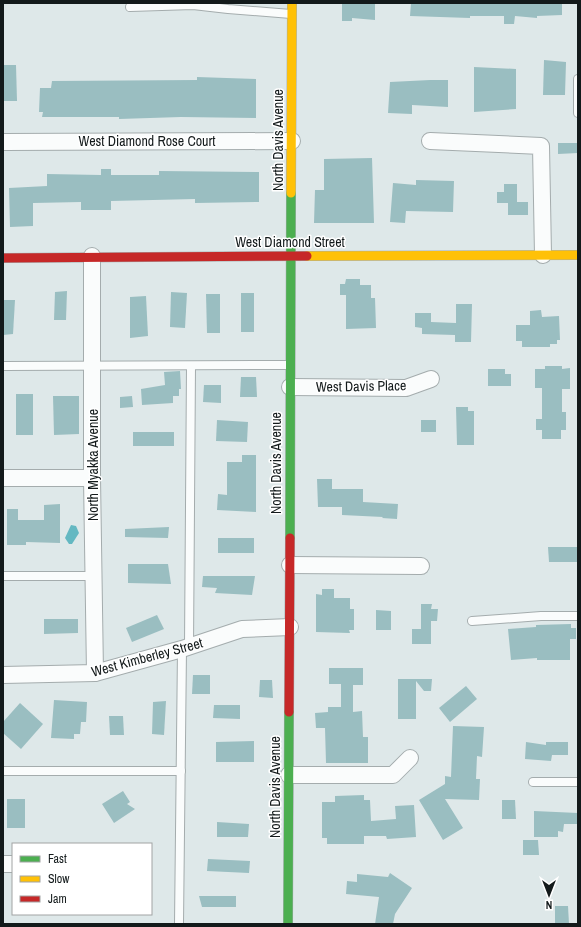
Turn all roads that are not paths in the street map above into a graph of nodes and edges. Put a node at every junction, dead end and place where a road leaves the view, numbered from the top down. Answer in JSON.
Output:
{"nodes":[{"id":1,"x":292,"y":3,"type":"edge"},
{"id":2,"x":130,"y":7,"type":"dead end"},
{"id":3,"x":292,"y":14,"type":"junction"},
{"id":4,"x":578,"y":78,"type":"edge"},
{"id":5,"x":578,"y":113,"type":"edge"},
{"id":6,"x":292,"y":141,"type":"junction"},
{"id":7,"x":3,"y":142,"type":"edge"},
{"id":8,"x":430,"y":142,"type":"dead end"},
{"id":9,"x":543,"y":255,"type":"junction"},
{"id":10,"x":578,"y":255,"type":"edge"},
{"id":11,"x":92,"y":256,"type":"junction"},
{"id":12,"x":292,"y":256,"type":"junction"},
{"id":13,"x":3,"y":258,"type":"edge"},
{"id":14,"x":290,"y":365,"type":"junction"},
{"id":15,"x":3,"y":366,"type":"edge"},
{"id":16,"x":92,"y":366,"type":"junction"},
{"id":17,"x":191,"y":366,"type":"junction"},
{"id":18,"x":431,"y":380,"type":"dead end"},
{"id":19,"x":290,"y":387,"type":"junction"},
{"id":20,"x":3,"y":478,"type":"edge"},
{"id":21,"x":92,"y":478,"type":"junction"},
{"id":22,"x":290,"y":565,"type":"junction"},
{"id":23,"x":421,"y":566,"type":"dead end"},
{"id":24,"x":3,"y":576,"type":"edge"},
{"id":25,"x":94,"y":576,"type":"junction"},
{"id":26,"x":578,"y":616,"type":"edge"},
{"id":27,"x":472,"y":621,"type":"dead end"},
{"id":28,"x":290,"y":627,"type":"junction"},
{"id":29,"x":186,"y":648,"type":"junction"},
{"id":30,"x":96,"y":673,"type":"junction"},
{"id":31,"x":3,"y":674,"type":"edge"},
{"id":32,"x":410,"y":758,"type":"dead end"},
{"id":33,"x":3,"y":771,"type":"edge"},
{"id":34,"x":181,"y":771,"type":"junction"},
{"id":35,"x":289,"y":775,"type":"junction"},
{"id":36,"x":534,"y":782,"type":"dead end"},
{"id":37,"x":578,"y":782,"type":"edge"},
{"id":38,"x":179,"y":924,"type":"edge"},
{"id":39,"x":288,"y":924,"type":"edge"}],
"edges":[{"from":1,"to":3,"type":"street","name":"North Davis Avenue"},
{"from":2,"to":3,"type":"lane"},
{"from":3,"to":6,"type":"street","name":"North Davis Avenue"},
{"from":4,"to":5,"type":"lane"},
{"from":6,"to":7,"type":"street","name":"West Diamond Rose Court"},
{"from":6,"to":12,"type":"street","name":"North Davis Avenue"},
{"from":8,"to":9,"type":"street"},
{"from":9,"to":10,"type":"street","name":"West Diamond Street"},
{"from":9,"to":12,"type":"street","name":"West Diamond Street"},
{"from":11,"to":12,"type":"street","name":"West Diamond Street"},
{"from":11,"to":13,"type":"street","name":"West Diamond Street"},
{"from":11,"to":16,"type":"street","name":"North Myakka Avenue"},
{"from":12,"to":14,"type":"street","name":"North Davis Avenue"},
{"from":14,"to":17,"type":"lane"},
{"from":14,"to":19,"type":"street","name":"North Davis Avenue"},
{"from":15,"to":16,"type":"lane"},
{"from":16,"to":17,"type":"lane"},
{"from":16,"to":21,"type":"street","name":"North Myakka Avenue"},
{"from":17,"to":29,"type":"lane"},
{"from":18,"to":19,"type":"street","name":"West Davis Place"},
{"from":19,"to":22,"type":"street","name":"North Davis Avenue"},
{"from":20,"to":21,"type":"street"},
{"from":21,"to":25,"type":"street","name":"North Myakka Avenue"},
{"from":22,"to":23,"type":"street"},
{"from":22,"to":28,"type":"street","name":"North Davis Avenue"},
{"from":24,"to":25,"type":"lane"},
{"from":25,"to":30,"type":"street","name":"North Myakka Avenue"},
{"from":26,"to":27,"type":"lane"},
{"from":28,"to":29,"type":"street","name":"West Kimberley Street"},
{"from":28,"to":35,"type":"street","name":"North Davis Avenue"},
{"from":29,"to":30,"type":"street","name":"West Kimberley Street"},
{"from":29,"to":34,"type":"lane"},
{"from":30,"to":31,"type":"street","name":"West Kimberley Street"},
{"from":32,"to":35,"type":"street"},
{"from":33,"to":34,"type":"lane"},
{"from":34,"to":38,"type":"lane"},
{"from":35,"to":39,"type":"street","name":"North Davis Avenue"},
{"from":36,"to":37,"type":"lane"}]}
